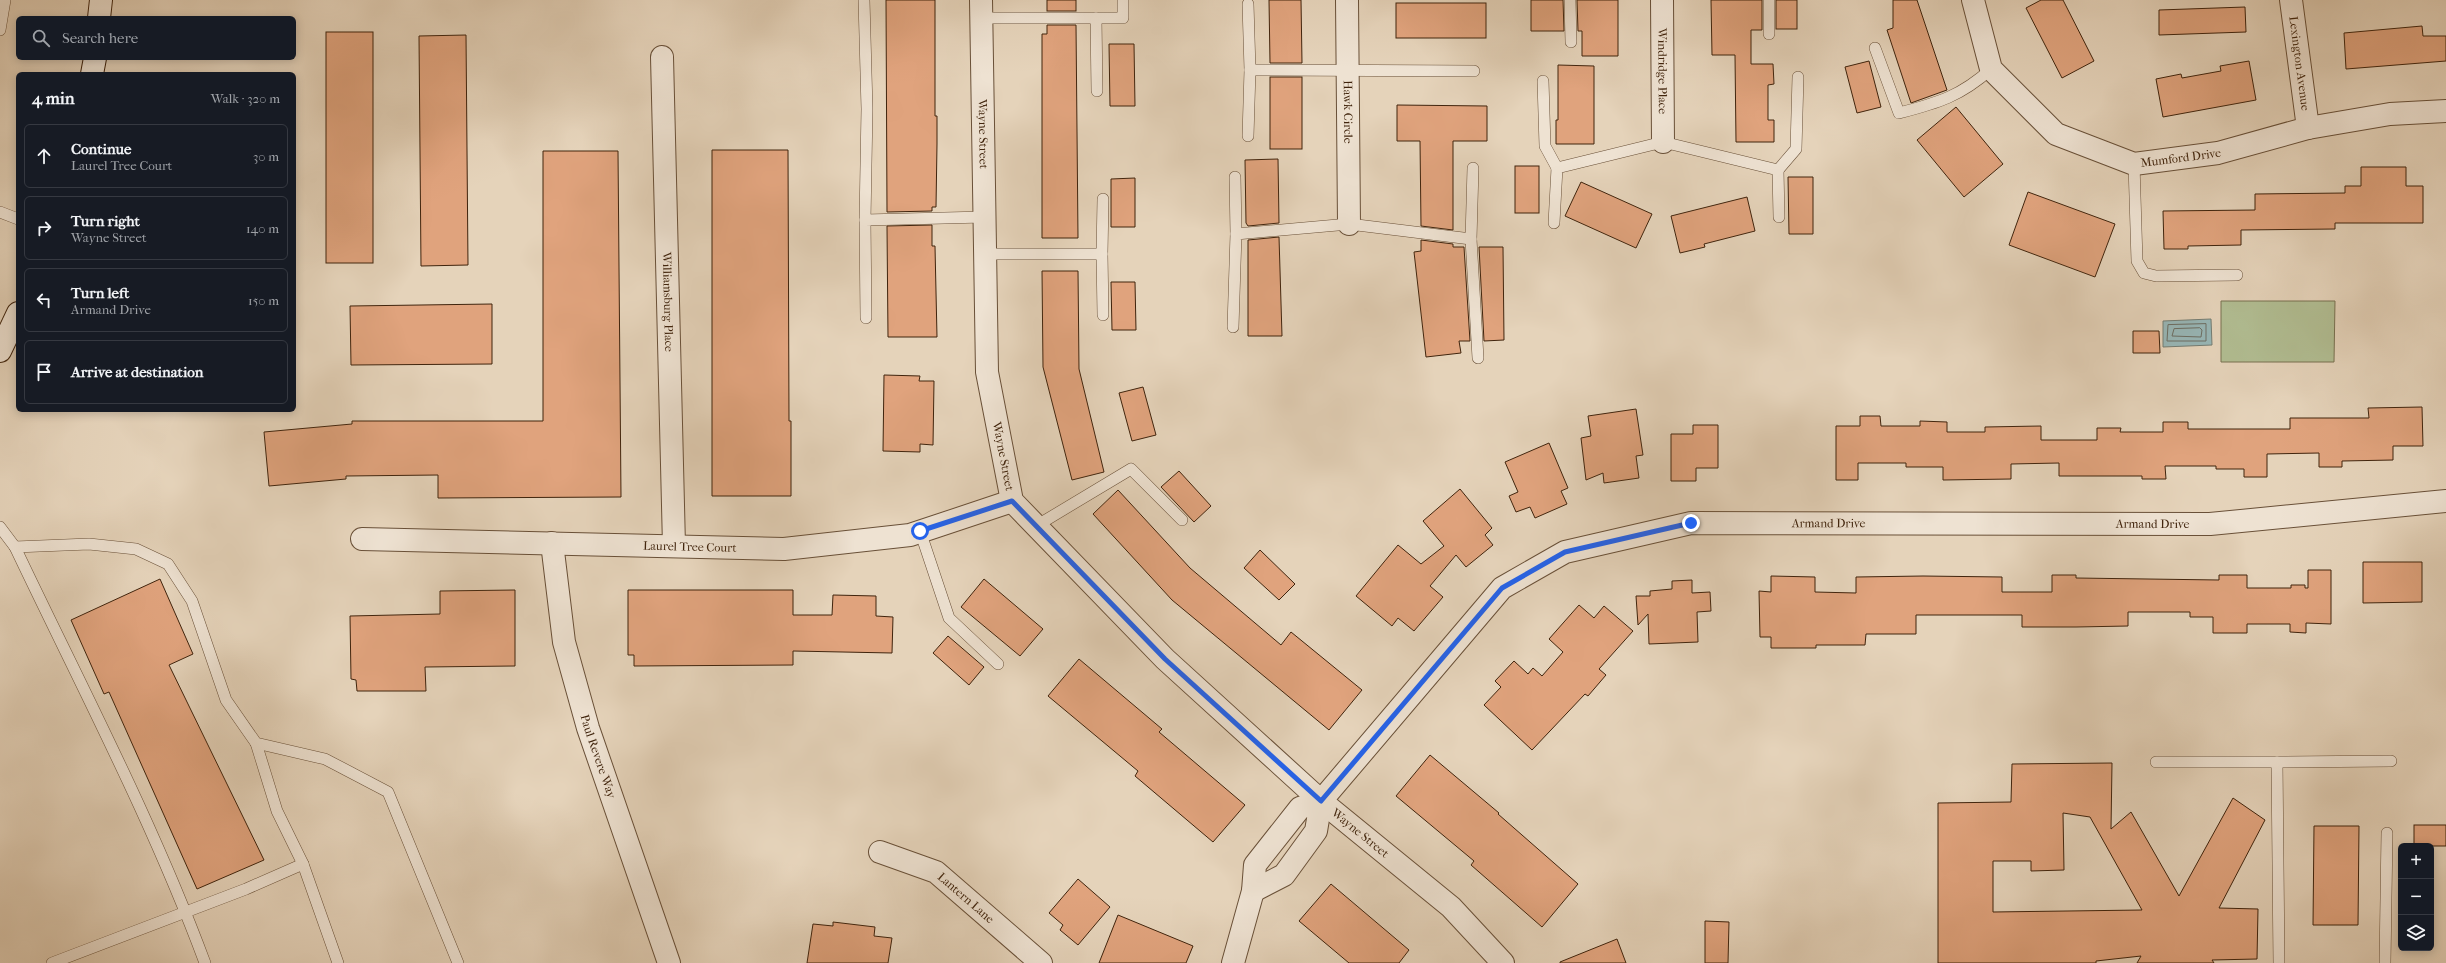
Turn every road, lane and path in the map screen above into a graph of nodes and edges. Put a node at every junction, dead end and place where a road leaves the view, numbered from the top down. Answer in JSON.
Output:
{"nodes":[{"id":1,"x":5,"y":0,"type":"edge"},
{"id":2,"x":101,"y":0,"type":"edge"},
{"id":3,"x":864,"y":0,"type":"edge"},
{"id":4,"x":1123,"y":0,"type":"edge"},
{"id":5,"x":1346,"y":0,"type":"edge"},
{"id":6,"x":1570,"y":0,"type":"edge"},
{"id":7,"x":1662,"y":0,"type":"edge"},
{"id":8,"x":1770,"y":0,"type":"edge"},
{"id":9,"x":1973,"y":0,"type":"edge"},
{"id":10,"x":2291,"y":0,"type":"edge"},
{"id":11,"x":1248,"y":4,"type":"dead end"},
{"id":12,"x":981,"y":9,"type":"edge"},
{"id":13,"x":99,"y":16,"type":"edge"},
{"id":14,"x":1096,"y":18,"type":"junction"},
{"id":15,"x":0,"y":30,"type":"edge"},
{"id":16,"x":1769,"y":34,"type":"dead end"},
{"id":17,"x":1571,"y":42,"type":"dead end"},
{"id":18,"x":1876,"y":48,"type":"dead end"},
{"id":19,"x":662,"y":57,"type":"dead end"},
{"id":20,"x":95,"y":60,"type":"edge"},
{"id":21,"x":1991,"y":68,"type":"junction"},
{"id":22,"x":1250,"y":70,"type":"junction"},
{"id":23,"x":1347,"y":71,"type":"junction"},
{"id":24,"x":1474,"y":71,"type":"dead end"},
{"id":25,"x":92,"y":72,"type":"edge"},
{"id":26,"x":1798,"y":77,"type":"dead end"},
{"id":27,"x":1543,"y":81,"type":"dead end"},
{"id":28,"x":1097,"y":91,"type":"dead end"},
{"id":29,"x":2446,"y":111,"type":"edge"},
{"id":30,"x":2308,"y":128,"type":"junction"},
{"id":31,"x":1248,"y":136,"type":"dead end"},
{"id":32,"x":1662,"y":142,"type":"junction"},
{"id":33,"x":2134,"y":164,"type":"junction"},
{"id":34,"x":1473,"y":168,"type":"dead end"},
{"id":35,"x":1557,"y":168,"type":"junction"},
{"id":36,"x":1778,"y":170,"type":"junction"},
{"id":37,"x":1235,"y":177,"type":"dead end"},
{"id":38,"x":1103,"y":199,"type":"dead end"},
{"id":39,"x":0,"y":212,"type":"edge"},
{"id":40,"x":984,"y":217,"type":"junction"},
{"id":41,"x":1779,"y":217,"type":"dead end"},
{"id":42,"x":16,"y":218,"type":"edge"},
{"id":43,"x":865,"y":220,"type":"junction"},
{"id":44,"x":1554,"y":223,"type":"dead end"},
{"id":45,"x":1349,"y":224,"type":"junction"},
{"id":46,"x":1236,"y":234,"type":"junction"},
{"id":47,"x":1471,"y":239,"type":"junction"},
{"id":48,"x":985,"y":254,"type":"junction"},
{"id":49,"x":1102,"y":254,"type":"junction"},
{"id":50,"x":2237,"y":275,"type":"dead end"},
{"id":51,"x":1103,"y":315,"type":"dead end"},
{"id":52,"x":16,"y":317,"type":"edge"},
{"id":53,"x":866,"y":318,"type":"dead end"},
{"id":54,"x":1233,"y":327,"type":"dead end"},
{"id":55,"x":0,"y":351,"type":"edge"},
{"id":56,"x":1478,"y":358,"type":"dead end"},
{"id":57,"x":1012,"y":501,"type":"junction"},
{"id":58,"x":2446,"y":501,"type":"edge"},
{"id":59,"x":1182,"y":520,"type":"dead end"},
{"id":60,"x":1036,"y":526,"type":"junction"},
{"id":61,"x":0,"y":527,"type":"edge"},
{"id":62,"x":920,"y":531,"type":"junction"},
{"id":63,"x":362,"y":539,"type":"dead end"},
{"id":64,"x":552,"y":543,"type":"junction"},
{"id":65,"x":674,"y":546,"type":"junction"},
{"id":66,"x":15,"y":547,"type":"junction"},
{"id":67,"x":998,"y":664,"type":"dead end"},
{"id":68,"x":256,"y":743,"type":"junction"},
{"id":69,"x":2391,"y":761,"type":"dead end"},
{"id":70,"x":2156,"y":762,"type":"dead end"},
{"id":71,"x":2277,"y":762,"type":"junction"},
{"id":72,"x":1321,"y":801,"type":"junction"},
{"id":73,"x":2386,"y":833,"type":"dead end"},
{"id":74,"x":880,"y":852,"type":"dead end"},
{"id":75,"x":303,"y":864,"type":"junction"},
{"id":76,"x":1253,"y":891,"type":"junction"},
{"id":77,"x":186,"y":912,"type":"junction"},
{"id":78,"x":52,"y":963,"type":"edge"},
{"id":79,"x":205,"y":963,"type":"edge"},
{"id":80,"x":338,"y":963,"type":"edge"},
{"id":81,"x":458,"y":963,"type":"edge"},
{"id":82,"x":668,"y":963,"type":"edge"},
{"id":83,"x":1041,"y":963,"type":"edge"},
{"id":84,"x":1233,"y":963,"type":"edge"},
{"id":85,"x":1503,"y":963,"type":"edge"},
{"id":86,"x":2279,"y":963,"type":"edge"},
{"id":87,"x":2385,"y":963,"type":"edge"}],
"edges":[{"from":1,"to":15,"type":"lane"},
{"from":2,"to":13,"type":"street"},
{"from":3,"to":43,"type":"lane"},
{"from":4,"to":14,"type":"lane"},
{"from":5,"to":23,"type":"street","name":"Hawk Circle"},
{"from":6,"to":17,"type":"lane"},
{"from":7,"to":32,"type":"street","name":"Windridge Place"},
{"from":8,"to":16,"type":"lane"},
{"from":9,"to":21,"type":"street","name":"Mumford Drive"},
{"from":10,"to":30,"type":"street","name":"Lexington Avenue"},
{"from":11,"to":22,"type":"lane"},
{"from":12,"to":14,"type":"lane"},
{"from":12,"to":40,"type":"street","name":"Wayne Street"},
{"from":14,"to":28,"type":"lane"},
{"from":18,"to":21,"type":"lane"},
{"from":19,"to":65,"type":"street","name":"Williamsburg Place"},
{"from":20,"to":25,"type":"street"},
{"from":21,"to":33,"type":"street","name":"Mumford Drive"},
{"from":22,"to":23,"type":"lane"},
{"from":22,"to":31,"type":"lane"},
{"from":23,"to":24,"type":"lane"},
{"from":23,"to":45,"type":"street","name":"Hawk Circle"},
{"from":26,"to":36,"type":"lane"},
{"from":27,"to":35,"type":"lane"},
{"from":29,"to":30,"type":"street","name":"Mumford Drive"},
{"from":30,"to":33,"type":"street","name":"Mumford Drive"},
{"from":32,"to":35,"type":"lane"},
{"from":32,"to":36,"type":"lane"},
{"from":33,"to":50,"type":"lane"},
{"from":34,"to":47,"type":"lane"},
{"from":35,"to":44,"type":"lane"},
{"from":36,"to":41,"type":"lane"},
{"from":37,"to":46,"type":"lane"},
{"from":38,"to":49,"type":"lane"},
{"from":39,"to":42,"type":"lane"},
{"from":40,"to":43,"type":"lane"},
{"from":40,"to":48,"type":"street","name":"Wayne Street"},
{"from":43,"to":53,"type":"lane"},
{"from":45,"to":46,"type":"lane"},
{"from":45,"to":47,"type":"lane"},
{"from":46,"to":54,"type":"lane"},
{"from":47,"to":56,"type":"lane"},
{"from":48,"to":49,"type":"lane"},
{"from":48,"to":57,"type":"street","name":"Wayne Street"},
{"from":49,"to":51,"type":"lane"},
{"from":52,"to":55,"type":"street"},
{"from":57,"to":60,"type":"street","name":"Wayne Street"},
{"from":57,"to":62,"type":"street","name":"Laurel Tree Court"},
{"from":58,"to":72,"type":"street","name":"Armand Drive"},
{"from":59,"to":60,"type":"lane"},
{"from":60,"to":72,"type":"street","name":"Wayne Street"},
{"from":61,"to":66,"type":"lane"},
{"from":62,"to":65,"type":"street","name":"Laurel Tree Court"},
{"from":62,"to":67,"type":"lane"},
{"from":63,"to":64,"type":"street","name":"Laurel Tree Court"},
{"from":64,"to":65,"type":"street","name":"Laurel Tree Court"},
{"from":64,"to":82,"type":"street","name":"Paul Revere Way"},
{"from":66,"to":68,"type":"lane"},
{"from":66,"to":77,"type":"lane"},
{"from":68,"to":75,"type":"lane"},
{"from":68,"to":81,"type":"lane"},
{"from":69,"to":71,"type":"lane"},
{"from":70,"to":71,"type":"lane"},
{"from":71,"to":86,"type":"lane"},
{"from":72,"to":76,"type":"street"},
{"from":72,"to":76,"type":"street"},
{"from":72,"to":85,"type":"street","name":"Wayne Street"},
{"from":73,"to":87,"type":"lane"},
{"from":74,"to":83,"type":"street","name":"Lantern Lane"},
{"from":75,"to":77,"type":"lane"},
{"from":75,"to":80,"type":"lane"},
{"from":76,"to":84,"type":"street"},
{"from":77,"to":78,"type":"lane"},
{"from":77,"to":79,"type":"lane"}]}
